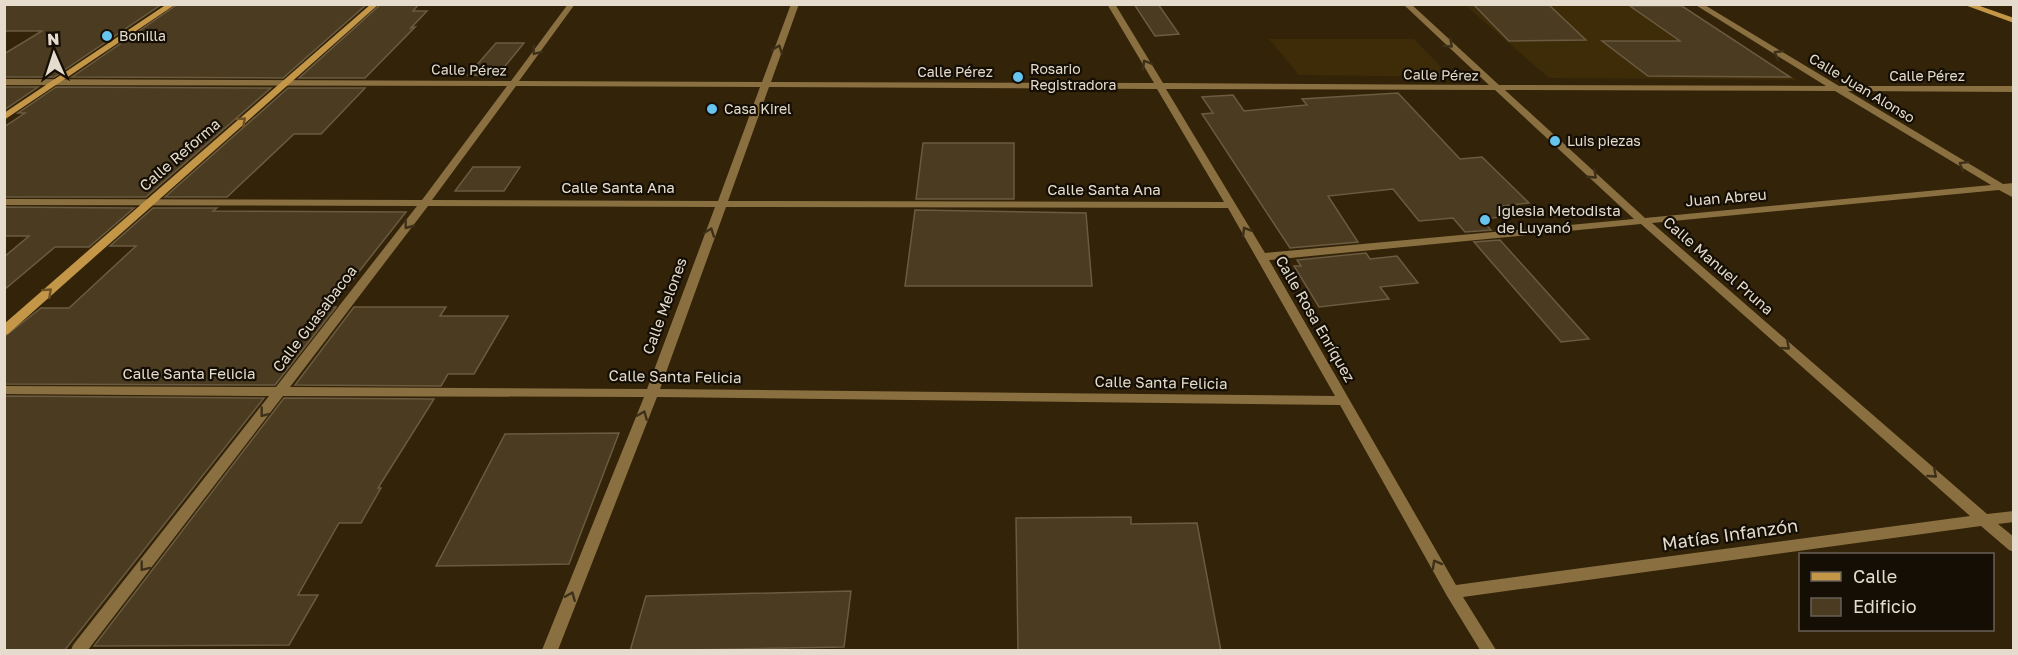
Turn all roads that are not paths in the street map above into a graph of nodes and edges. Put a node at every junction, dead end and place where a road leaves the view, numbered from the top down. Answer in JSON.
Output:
{"nodes":[{"id":1,"x":173,"y":4,"type":"edge"},
{"id":2,"x":376,"y":4,"type":"edge"},
{"id":3,"x":572,"y":4,"type":"edge"},
{"id":4,"x":795,"y":4,"type":"edge"},
{"id":5,"x":1111,"y":4,"type":"edge"},
{"id":6,"x":1406,"y":4,"type":"edge"},
{"id":7,"x":1697,"y":4,"type":"edge"},
{"id":8,"x":1965,"y":4,"type":"edge"},
{"id":9,"x":2013,"y":21,"type":"edge"},
{"id":10,"x":4,"y":82,"type":"edge"},
{"id":11,"x":55,"y":82,"type":"junction"},
{"id":12,"x":286,"y":82,"type":"junction"},
{"id":13,"x":510,"y":84,"type":"junction"},
{"id":14,"x":764,"y":85,"type":"junction"},
{"id":15,"x":1159,"y":87,"type":"junction"},
{"id":16,"x":2013,"y":89,"type":"edge"},
{"id":17,"x":1500,"y":90,"type":"junction"},
{"id":18,"x":1839,"y":90,"type":"junction"},
{"id":19,"x":4,"y":117,"type":"edge"},
{"id":20,"x":2013,"y":186,"type":"edge"},
{"id":21,"x":2001,"y":187,"type":"junction"},
{"id":22,"x":2013,"y":195,"type":"edge"},
{"id":23,"x":4,"y":202,"type":"edge"},
{"id":24,"x":148,"y":203,"type":"junction"},
{"id":25,"x":425,"y":203,"type":"junction"},
{"id":26,"x":720,"y":203,"type":"junction"},
{"id":27,"x":1231,"y":205,"type":"junction"},
{"id":28,"x":1643,"y":221,"type":"junction"},
{"id":29,"x":1262,"y":257,"type":"junction"},
{"id":30,"x":4,"y":331,"type":"edge"},
{"id":31,"x":4,"y":390,"type":"edge"},
{"id":32,"x":281,"y":391,"type":"junction"},
{"id":33,"x":651,"y":393,"type":"junction"},
{"id":34,"x":1345,"y":401,"type":"junction"},
{"id":35,"x":2013,"y":516,"type":"edge"},
{"id":36,"x":1985,"y":520,"type":"junction"},
{"id":37,"x":2013,"y":546,"type":"edge"},
{"id":38,"x":1452,"y":592,"type":"junction"},
{"id":39,"x":79,"y":651,"type":"edge"},
{"id":40,"x":550,"y":651,"type":"edge"},
{"id":41,"x":1488,"y":651,"type":"edge"}],
"edges":[{"from":1,"to":11,"type":"street"},
{"from":2,"to":12,"type":"street","name":"Calle Reforma"},
{"from":3,"to":13,"type":"street","name":"Calle Guasabacoa","one_way":true},
{"from":14,"to":4,"type":"street","name":"Calle Melones","one_way":true},
{"from":15,"to":5,"type":"street","name":"Calle Rosa Enríquez","one_way":true},
{"from":6,"to":17,"type":"street","name":"Calle Manuel Pruna","one_way":true},
{"from":18,"to":7,"type":"street","name":"Calle Juan Alonso","one_way":true},
{"from":8,"to":9,"type":"street"},
{"from":10,"to":11,"type":"street","name":"Calle Pérez"},
{"from":11,"to":12,"type":"street","name":"Calle Pérez"},
{"from":11,"to":19,"type":"street"},
{"from":12,"to":13,"type":"street","name":"Calle Pérez"},
{"from":24,"to":12,"type":"street","name":"Calle Reforma","one_way":true},
{"from":13,"to":14,"type":"street","name":"Calle Pérez"},
{"from":13,"to":25,"type":"street","name":"Calle Guasabacoa"},
{"from":14,"to":15,"type":"street","name":"Calle Pérez"},
{"from":14,"to":26,"type":"street","name":"Calle Melones"},
{"from":15,"to":17,"type":"street","name":"Calle Pérez"},
{"from":15,"to":27,"type":"street","name":"Calle Rosa Enríquez"},
{"from":16,"to":18,"type":"street","name":"Calle Pérez"},
{"from":17,"to":18,"type":"street","name":"Calle Pérez"},
{"from":17,"to":28,"type":"street","name":"Calle Manuel Pruna","one_way":true},
{"from":21,"to":18,"type":"street","name":"Calle Juan Alonso","one_way":true},
{"from":20,"to":21,"type":"street","name":"Juan Abreu"},
{"from":21,"to":22,"type":"street","name":"Calle Juan Alonso"},
{"from":21,"to":28,"type":"street","name":"Juan Abreu"},
{"from":23,"to":24,"type":"street","name":"Calle Santa Ana"},
{"from":24,"to":25,"type":"street","name":"Calle Santa Ana"},
{"from":30,"to":24,"type":"street","name":"Calle Reforma","one_way":true},
{"from":25,"to":26,"type":"street","name":"Calle Santa Ana"},
{"from":25,"to":32,"type":"street","name":"Calle Guasabacoa","one_way":true},
{"from":26,"to":27,"type":"street","name":"Calle Santa Ana"},
{"from":33,"to":26,"type":"street","name":"Calle Melones","one_way":true},
{"from":29,"to":27,"type":"street","name":"Calle Rosa Enríquez","one_way":true},
{"from":28,"to":29,"type":"street","name":"Juan Abreu"},
{"from":28,"to":36,"type":"street","name":"Calle Manuel Pruna","one_way":true},
{"from":29,"to":34,"type":"street","name":"Calle Rosa Enríquez"},
{"from":31,"to":32,"type":"street","name":"Calle Santa Felicia"},
{"from":32,"to":33,"type":"street","name":"Calle Santa Felicia"},
{"from":32,"to":39,"type":"street","name":"Calle Guasabacoa","one_way":true},
{"from":33,"to":34,"type":"street","name":"Calle Santa Felicia"},
{"from":40,"to":33,"type":"street","name":"Calle Melones","one_way":true},
{"from":38,"to":34,"type":"street","name":"Calle Rosa Enríquez","one_way":true},
{"from":35,"to":36,"type":"street","name":"Matías Infanzón"},
{"from":36,"to":37,"type":"street","name":"Calle Manuel Pruna"},
{"from":36,"to":38,"type":"street","name":"Matías Infanzón"},
{"from":38,"to":41,"type":"street","name":"Calle Rosa Enríquez"}]}
